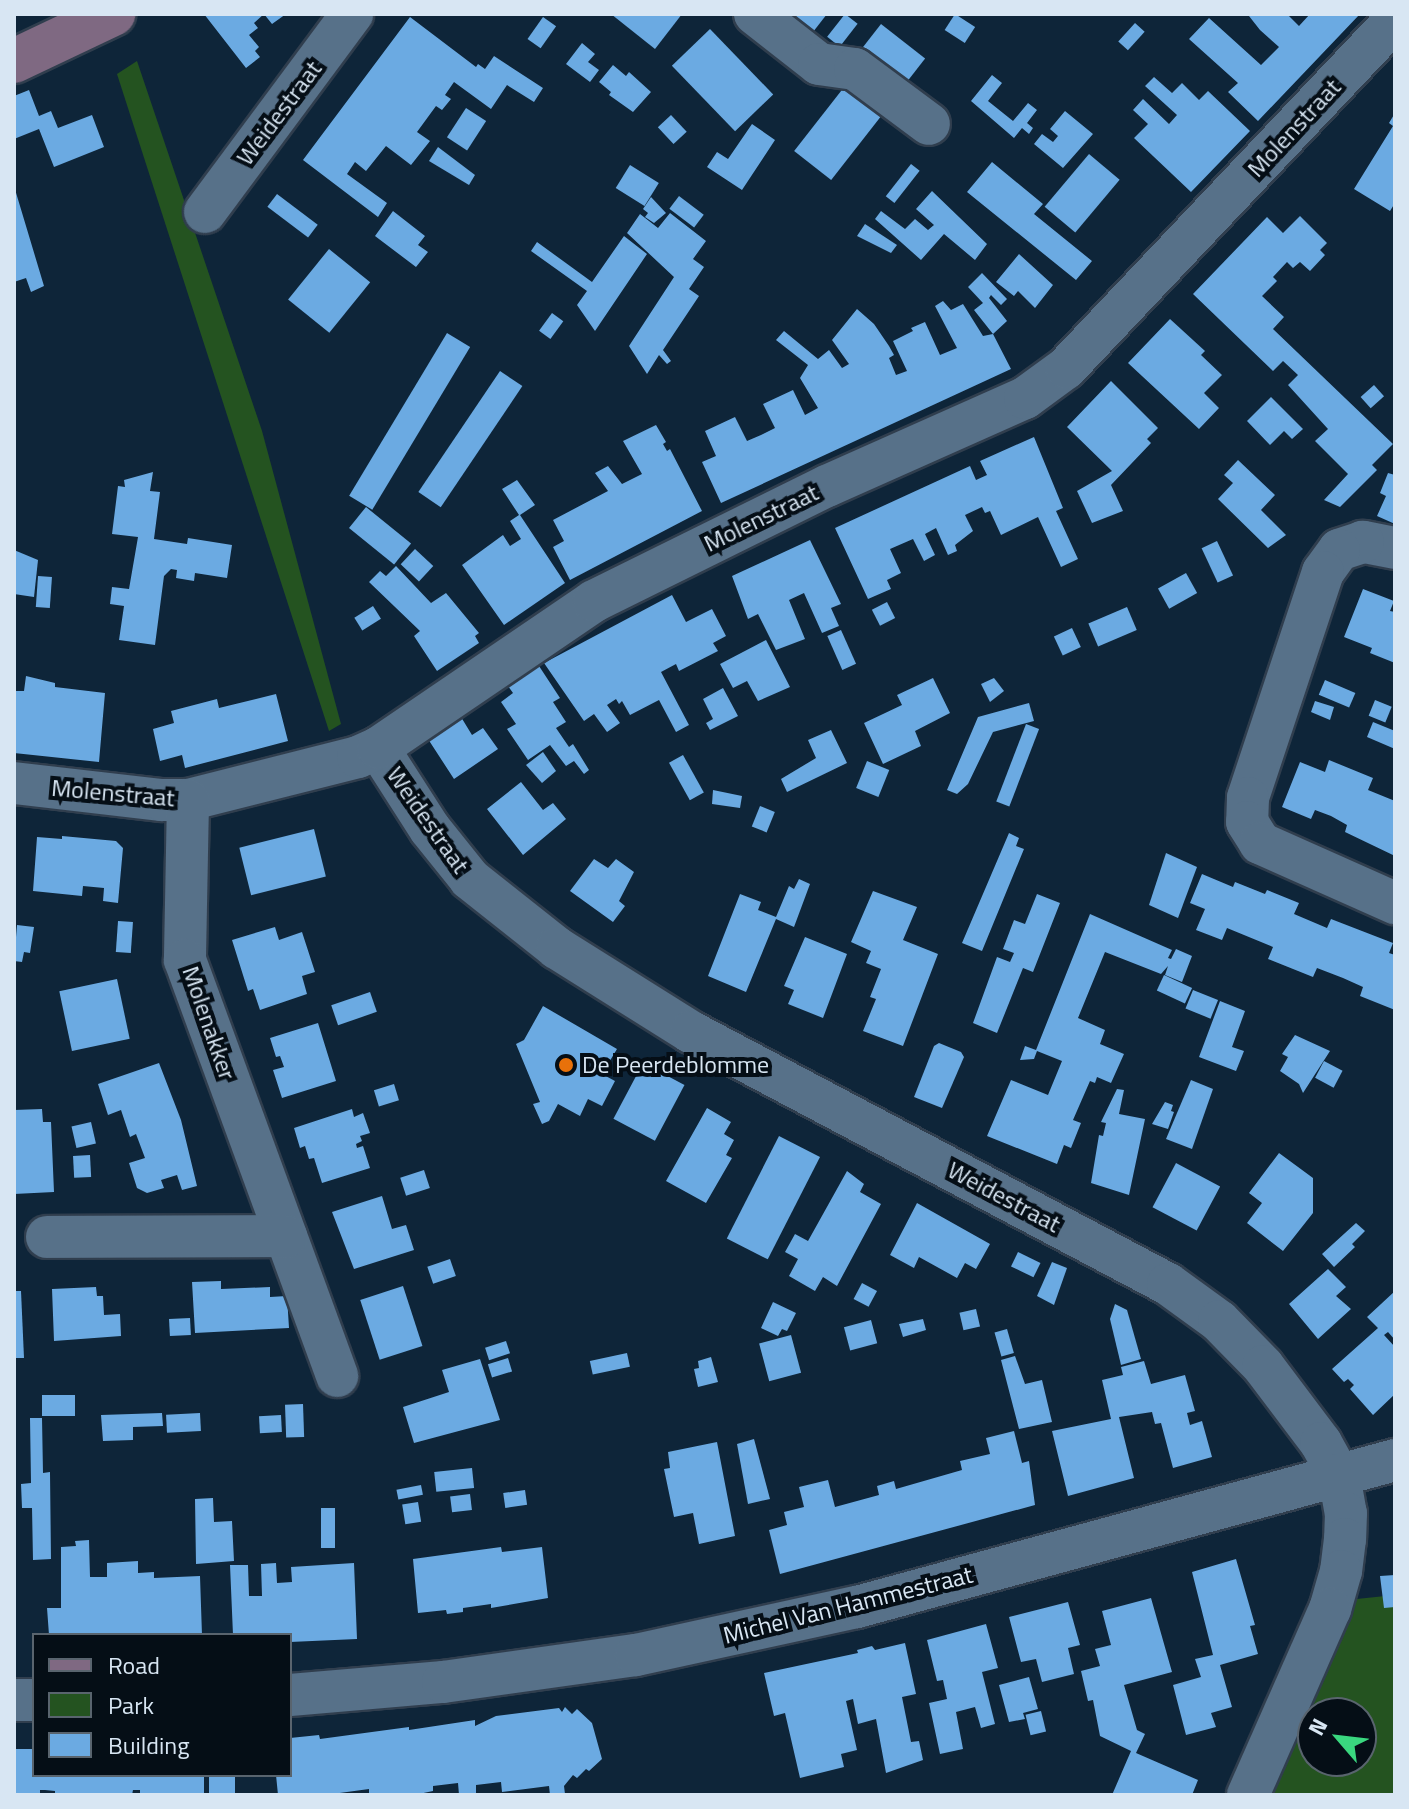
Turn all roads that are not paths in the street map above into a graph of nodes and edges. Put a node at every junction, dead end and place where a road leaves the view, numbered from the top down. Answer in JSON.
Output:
{"nodes":[{"id":1,"x":113,"y":14,"type":"edge"},
{"id":2,"x":352,"y":14,"type":"edge"},
{"id":3,"x":755,"y":14,"type":"edge"},
{"id":4,"x":1395,"y":20,"type":"edge"},
{"id":5,"x":14,"y":61,"type":"edge"},
{"id":6,"x":929,"y":124,"type":"dead end"},
{"id":7,"x":205,"y":212,"type":"dead end"},
{"id":8,"x":1395,"y":548,"type":"edge"},
{"id":9,"x":378,"y":748,"type":"junction"},
{"id":10,"x":14,"y":783,"type":"edge"},
{"id":11,"x":188,"y":800,"type":"junction"},
{"id":12,"x":1395,"y":903,"type":"edge"},
{"id":13,"x":286,"y":1236,"type":"junction"},
{"id":14,"x":47,"y":1237,"type":"dead end"},
{"id":15,"x":337,"y":1376,"type":"dead end"},
{"id":16,"x":1395,"y":1460,"type":"edge"},
{"id":17,"x":1339,"y":1475,"type":"junction"},
{"id":18,"x":292,"y":1695,"type":"edge"},
{"id":19,"x":1248,"y":1795,"type":"edge"}],
"edges":[{"from":1,"to":5,"type":"main road"},
{"from":2,"to":7,"type":"street","name":"Weidestraat"},
{"from":3,"to":6,"type":"street"},
{"from":4,"to":9,"type":"street","name":"Molenstraat"},
{"from":8,"to":12,"type":"street"},
{"from":9,"to":11,"type":"street","name":"Molenstraat"},
{"from":9,"to":17,"type":"street","name":"Weidestraat"},
{"from":10,"to":11,"type":"street","name":"Molenstraat"},
{"from":11,"to":13,"type":"street","name":"Molenakker"},
{"from":13,"to":14,"type":"street"},
{"from":13,"to":15,"type":"street","name":"Molenakker"},
{"from":16,"to":17,"type":"street","name":"Michel Van Hammestraat"},
{"from":17,"to":18,"type":"street","name":"Michel Van Hammestraat"},
{"from":17,"to":19,"type":"street","name":"Weidestraat"}]}
